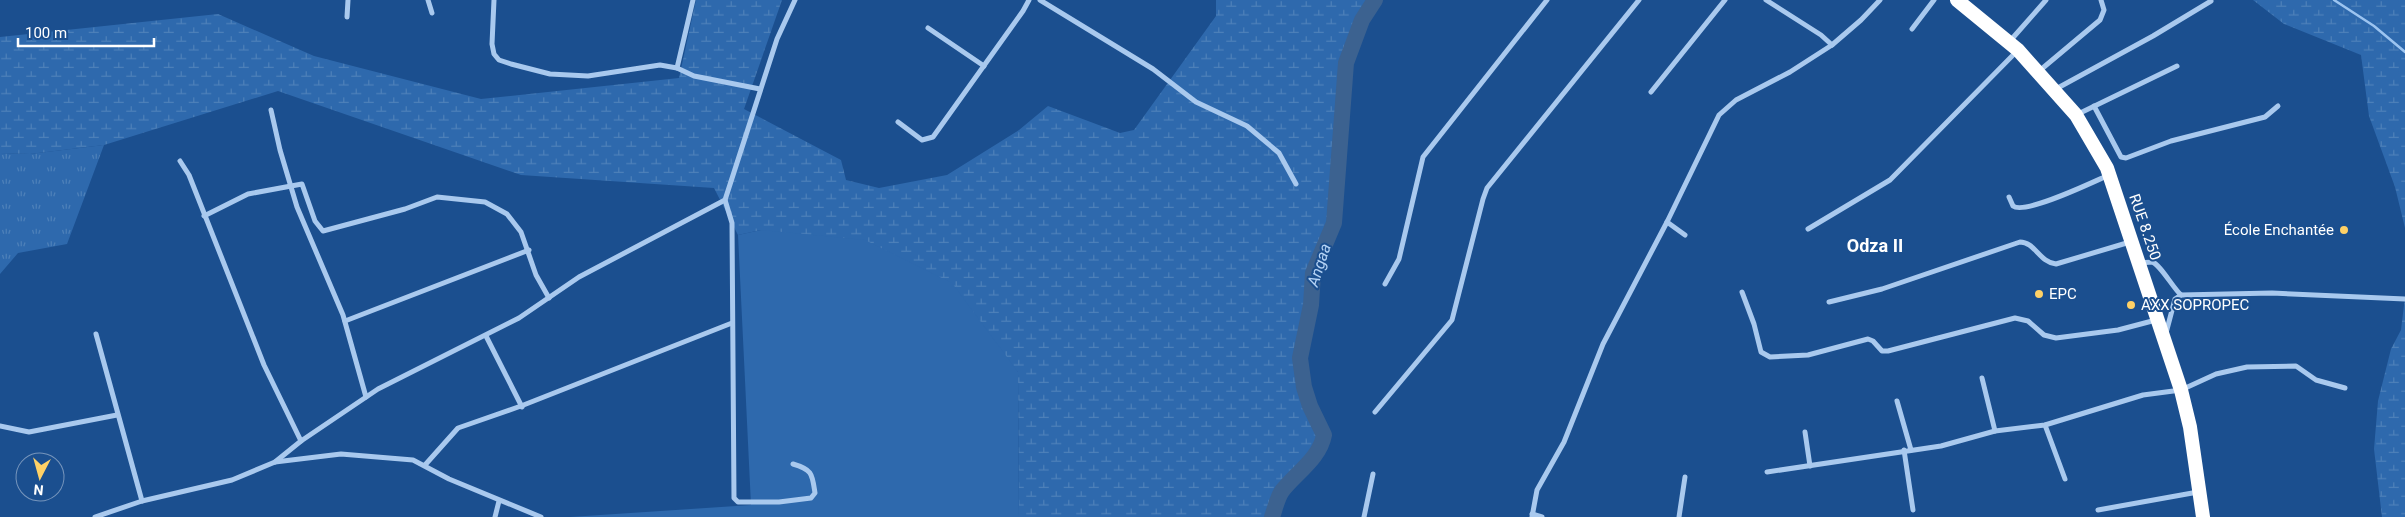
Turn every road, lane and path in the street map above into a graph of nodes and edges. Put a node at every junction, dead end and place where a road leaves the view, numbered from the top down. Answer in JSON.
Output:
{"nodes":[{"id":1,"x":348,"y":0,"type":"edge"},
{"id":2,"x":428,"y":0,"type":"edge"},
{"id":3,"x":494,"y":0,"type":"edge"},
{"id":4,"x":693,"y":0,"type":"edge"},
{"id":5,"x":795,"y":0,"type":"edge"},
{"id":6,"x":1029,"y":0,"type":"edge"},
{"id":7,"x":1040,"y":0,"type":"edge"},
{"id":8,"x":1547,"y":0,"type":"edge"},
{"id":9,"x":1639,"y":0,"type":"edge"},
{"id":10,"x":1725,"y":0,"type":"edge"},
{"id":11,"x":1766,"y":0,"type":"edge"},
{"id":12,"x":1880,"y":0,"type":"edge"},
{"id":13,"x":1934,"y":0,"type":"edge"},
{"id":14,"x":1957,"y":0,"type":"edge"},
{"id":15,"x":2046,"y":0,"type":"edge"},
{"id":16,"x":2100,"y":0,"type":"edge"},
{"id":17,"x":2211,"y":1,"type":"edge"},
{"id":18,"x":432,"y":13,"type":"dead end"},
{"id":19,"x":347,"y":17,"type":"dead end"},
{"id":20,"x":928,"y":28,"type":"dead end"},
{"id":21,"x":1912,"y":29,"type":"dead end"},
{"id":22,"x":1832,"y":45,"type":"junction"},
{"id":23,"x":2013,"y":46,"type":"junction"},
{"id":24,"x":984,"y":66,"type":"junction"},
{"id":25,"x":2177,"y":66,"type":"dead end"},
{"id":26,"x":677,"y":68,"type":"junction"},
{"id":27,"x":2038,"y":72,"type":"junction"},
{"id":28,"x":760,"y":89,"type":"junction"},
{"id":29,"x":2054,"y":90,"type":"junction"},
{"id":30,"x":1650,"y":92,"type":"dead end"},
{"id":31,"x":2094,"y":106,"type":"junction"},
{"id":32,"x":2278,"y":106,"type":"dead end"},
{"id":33,"x":271,"y":110,"type":"dead end"},
{"id":34,"x":2076,"y":115,"type":"junction"},
{"id":35,"x":898,"y":122,"type":"dead end"},
{"id":36,"x":180,"y":161,"type":"dead end"},
{"id":37,"x":2110,"y":175,"type":"junction"},
{"id":38,"x":1296,"y":184,"type":"dead end"},
{"id":39,"x":291,"y":187,"type":"junction"},
{"id":40,"x":2009,"y":197,"type":"dead end"},
{"id":41,"x":725,"y":200,"type":"junction"},
{"id":42,"x":204,"y":216,"type":"junction"},
{"id":43,"x":1667,"y":222,"type":"junction"},
{"id":44,"x":1808,"y":229,"type":"dead end"},
{"id":45,"x":1685,"y":235,"type":"dead end"},
{"id":46,"x":2133,"y":241,"type":"junction"},
{"id":47,"x":528,"y":250,"type":"junction"},
{"id":48,"x":2140,"y":263,"type":"junction"},
{"id":49,"x":1385,"y":284,"type":"dead end"},
{"id":50,"x":1742,"y":292,"type":"dead end"},
{"id":51,"x":2182,"y":295,"type":"junction"},
{"id":52,"x":549,"y":298,"type":"junction"},
{"id":53,"x":2405,"y":299,"type":"edge"},
{"id":54,"x":1829,"y":302,"type":"dead end"},
{"id":55,"x":2158,"y":320,"type":"junction"},
{"id":56,"x":345,"y":321,"type":"junction"},
{"id":57,"x":732,"y":323,"type":"junction"},
{"id":58,"x":96,"y":334,"type":"dead end"},
{"id":59,"x":486,"y":336,"type":"junction"},
{"id":60,"x":2164,"y":336,"type":"junction"},
{"id":61,"x":1982,"y":378,"type":"dead end"},
{"id":62,"x":2345,"y":388,"type":"dead end"},
{"id":63,"x":2181,"y":390,"type":"junction"},
{"id":64,"x":366,"y":397,"type":"junction"},
{"id":65,"x":1897,"y":401,"type":"dead end"},
{"id":66,"x":522,"y":407,"type":"junction"},
{"id":67,"x":1375,"y":412,"type":"dead end"},
{"id":68,"x":117,"y":415,"type":"junction"},
{"id":69,"x":2045,"y":425,"type":"junction"},
{"id":70,"x":0,"y":426,"type":"edge"},
{"id":71,"x":1995,"y":431,"type":"junction"},
{"id":72,"x":1805,"y":432,"type":"dead end"},
{"id":73,"x":301,"y":441,"type":"junction"},
{"id":74,"x":1904,"y":450,"type":"junction"},
{"id":75,"x":1911,"y":450,"type":"junction"},
{"id":76,"x":275,"y":462,"type":"junction"},
{"id":77,"x":793,"y":464,"type":"dead end"},
{"id":78,"x":424,"y":465,"type":"junction"},
{"id":79,"x":1810,"y":466,"type":"junction"},
{"id":80,"x":1768,"y":472,"type":"dead end"},
{"id":81,"x":1373,"y":474,"type":"dead end"},
{"id":82,"x":1686,"y":476,"type":"dead end"},
{"id":83,"x":2065,"y":479,"type":"dead end"},
{"id":84,"x":2200,"y":492,"type":"junction"},
{"id":85,"x":142,"y":501,"type":"junction"},
{"id":86,"x":499,"y":501,"type":"junction"},
{"id":87,"x":1913,"y":510,"type":"dead end"},
{"id":88,"x":2098,"y":510,"type":"dead end"},
{"id":89,"x":112,"y":514,"type":"edge"},
{"id":90,"x":1532,"y":515,"type":"edge"},
{"id":91,"x":95,"y":517,"type":"edge"},
{"id":92,"x":495,"y":517,"type":"edge"},
{"id":93,"x":541,"y":517,"type":"edge"},
{"id":94,"x":1364,"y":517,"type":"edge"},
{"id":95,"x":1542,"y":517,"type":"edge"},
{"id":96,"x":1679,"y":517,"type":"edge"},
{"id":97,"x":2203,"y":517,"type":"edge"}],
"edges":[{"from":1,"to":19,"type":"street"},
{"from":2,"to":18,"type":"street"},
{"from":3,"to":26,"type":"street"},
{"from":4,"to":26,"type":"street"},
{"from":5,"to":28,"type":"street"},
{"from":6,"to":24,"type":"street"},
{"from":7,"to":38,"type":"street"},
{"from":8,"to":49,"type":"street"},
{"from":9,"to":67,"type":"street"},
{"from":10,"to":30,"type":"street"},
{"from":11,"to":22,"type":"street"},
{"from":12,"to":22,"type":"street"},
{"from":13,"to":21,"type":"street"},
{"from":14,"to":23,"type":"highway","name":"RUE 8.250"},
{"from":15,"to":23,"type":"street"},
{"from":16,"to":27,"type":"street"},
{"from":17,"to":29,"type":"street"},
{"from":20,"to":24,"type":"street"},
{"from":22,"to":43,"type":"street"},
{"from":23,"to":27,"type":"highway","name":"RUE 8.250"},
{"from":23,"to":44,"type":"street"},
{"from":24,"to":35,"type":"street"},
{"from":25,"to":31,"type":"street"},
{"from":26,"to":28,"type":"street"},
{"from":27,"to":29,"type":"highway","name":"RUE 8.250"},
{"from":28,"to":41,"type":"street"},
{"from":29,"to":34,"type":"highway","name":"RUE 8.250"},
{"from":31,"to":32,"type":"street"},
{"from":31,"to":34,"type":"street"},
{"from":33,"to":39,"type":"street"},
{"from":34,"to":37,"type":"highway","name":"RUE 8.250"},
{"from":36,"to":42,"type":"street"},
{"from":37,"to":40,"type":"street"},
{"from":37,"to":46,"type":"highway","name":"RUE 8.250"},
{"from":39,"to":42,"type":"street"},
{"from":39,"to":47,"type":"street"},
{"from":39,"to":56,"type":"street"},
{"from":41,"to":52,"type":"street"},
{"from":41,"to":57,"type":"street"},
{"from":42,"to":73,"type":"street"},
{"from":43,"to":45,"type":"street"},
{"from":43,"to":90,"type":"street"},
{"from":46,"to":48,"type":"highway","name":"RUE 8.250"},
{"from":46,"to":54,"type":"street"},
{"from":47,"to":52,"type":"street"},
{"from":47,"to":56,"type":"street"},
{"from":48,"to":51,"type":"street"},
{"from":48,"to":55,"type":"highway","name":"RUE 8.250"},
{"from":50,"to":55,"type":"street"},
{"from":51,"to":53,"type":"street"},
{"from":51,"to":60,"type":"street"},
{"from":52,"to":59,"type":"street"},
{"from":55,"to":60,"type":"highway","name":"RUE 8.250"},
{"from":56,"to":64,"type":"street"},
{"from":57,"to":66,"type":"street"},
{"from":57,"to":77,"type":"street"},
{"from":58,"to":68,"type":"street"},
{"from":59,"to":64,"type":"street"},
{"from":59,"to":66,"type":"street"},
{"from":60,"to":63,"type":"highway","name":"RUE 8.250"},
{"from":61,"to":71,"type":"street"},
{"from":62,"to":63,"type":"street"},
{"from":63,"to":69,"type":"street"},
{"from":63,"to":84,"type":"highway","name":"RUE 8.250"},
{"from":64,"to":73,"type":"street"},
{"from":65,"to":75,"type":"street"},
{"from":66,"to":78,"type":"street"},
{"from":68,"to":70,"type":"street"},
{"from":68,"to":85,"type":"street"},
{"from":69,"to":71,"type":"street"},
{"from":69,"to":83,"type":"street"},
{"from":71,"to":75,"type":"street"},
{"from":72,"to":79,"type":"street"},
{"from":73,"to":76,"type":"street"},
{"from":74,"to":75,"type":"street"},
{"from":74,"to":79,"type":"street"},
{"from":74,"to":87,"type":"street"},
{"from":76,"to":78,"type":"street"},
{"from":76,"to":85,"type":"street"},
{"from":78,"to":86,"type":"street"},
{"from":79,"to":80,"type":"street"},
{"from":81,"to":94,"type":"street"},
{"from":82,"to":96,"type":"street"},
{"from":84,"to":88,"type":"street"},
{"from":84,"to":97,"type":"highway","name":"RUE 8.250"},
{"from":85,"to":89,"type":"street"},
{"from":86,"to":92,"type":"street"},
{"from":86,"to":93,"type":"street"},
{"from":89,"to":91,"type":"street"},
{"from":90,"to":95,"type":"street"}]}
